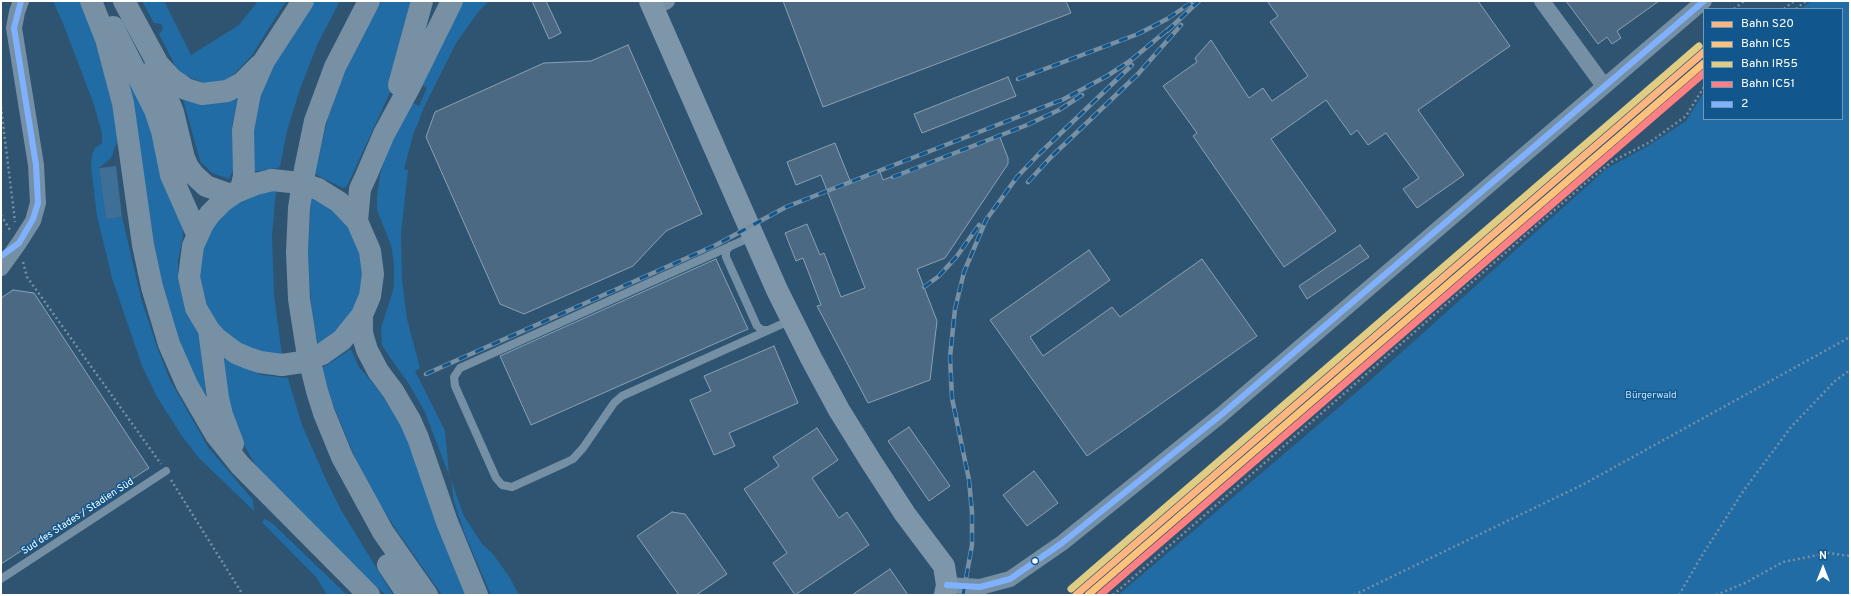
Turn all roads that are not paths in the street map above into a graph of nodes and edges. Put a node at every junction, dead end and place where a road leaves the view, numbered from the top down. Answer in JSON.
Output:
{"nodes":[{"id":1,"x":21,"y":1,"type":"edge"},
{"id":2,"x":91,"y":1,"type":"edge"},
{"id":3,"x":100,"y":1,"type":"edge"},
{"id":4,"x":124,"y":1,"type":"edge"},
{"id":5,"x":303,"y":1,"type":"edge"},
{"id":6,"x":352,"y":1,"type":"edge"},
{"id":7,"x":369,"y":1,"type":"edge"},
{"id":8,"x":422,"y":1,"type":"edge"},
{"id":9,"x":452,"y":1,"type":"edge"},
{"id":10,"x":1542,"y":1,"type":"edge"},
{"id":11,"x":1704,"y":1,"type":"edge"},
{"id":12,"x":657,"y":3,"type":"edge"},
{"id":13,"x":139,"y":31,"type":"junction"},
{"id":14,"x":264,"y":61,"type":"junction"},
{"id":15,"x":1604,"y":86,"type":"junction"},
{"id":16,"x":384,"y":134,"type":"junction"},
{"id":17,"x":236,"y":192,"type":"junction"},
{"id":18,"x":357,"y":221,"type":"junction"},
{"id":19,"x":197,"y":234,"type":"junction"},
{"id":20,"x":754,"y":236,"type":"junction"},
{"id":21,"x":19,"y":243,"type":"junction"},
{"id":22,"x":730,"y":246,"type":"junction"},
{"id":23,"x":1,"y":256,"type":"edge"},
{"id":24,"x":1,"y":268,"type":"edge"},
{"id":25,"x":362,"y":315,"type":"junction"},
{"id":26,"x":792,"y":320,"type":"junction"},
{"id":27,"x":770,"y":329,"type":"junction"},
{"id":28,"x":209,"y":330,"type":"junction"},
{"id":29,"x":166,"y":471,"type":"road end"},
{"id":30,"x":270,"y":496,"type":"junction"},
{"id":31,"x":1,"y":580,"type":"edge"},
{"id":32,"x":946,"y":590,"type":"edge"},
{"id":33,"x":370,"y":595,"type":"edge"},
{"id":34,"x":408,"y":595,"type":"edge"},
{"id":35,"x":427,"y":595,"type":"edge"},
{"id":36,"x":477,"y":595,"type":"edge"}],
"edges":[{"from":1,"to":21,"type":"street"},
{"from":2,"to":30,"type":"highway"},
{"from":3,"to":19,"type":"highway"},
{"from":4,"to":13,"type":"highway"},
{"from":5,"to":14,"type":"highway"},
{"from":6,"to":34,"type":"highway"},
{"from":7,"to":35,"type":"highway"},
{"from":8,"to":16,"type":"highway"},
{"from":9,"to":16,"type":"highway"},
{"from":10,"to":15,"type":"street"},
{"from":11,"to":15,"type":"street"},
{"from":12,"to":20,"type":"main road"},
{"from":13,"to":14,"type":"highway"},
{"from":13,"to":17,"type":"highway"},
{"from":14,"to":17,"type":"highway"},
{"from":15,"to":32,"type":"street"},
{"from":16,"to":18,"type":"highway"},
{"from":17,"to":18,"type":"highway","bridge":true},
{"from":17,"to":19,"type":"highway"},
{"from":18,"to":25,"type":"highway"},
{"from":19,"to":28,"type":"highway"},
{"from":20,"to":22,"type":"lane"},
{"from":20,"to":26,"type":"main road"},
{"from":21,"to":23,"type":"street"},
{"from":21,"to":24,"type":"street"},
{"from":22,"to":27,"type":"lane"},
{"from":22,"to":27,"type":"lane"},
{"from":25,"to":28,"type":"highway","bridge":true},
{"from":25,"to":36,"type":"highway"},
{"from":26,"to":27,"type":"lane"},
{"from":26,"to":32,"type":"main road"},
{"from":28,"to":30,"type":"highway"},
{"from":29,"to":31,"type":"lane","name":"Sud des Stades / Stadien Süd"},
{"from":30,"to":33,"type":"highway"}]}
